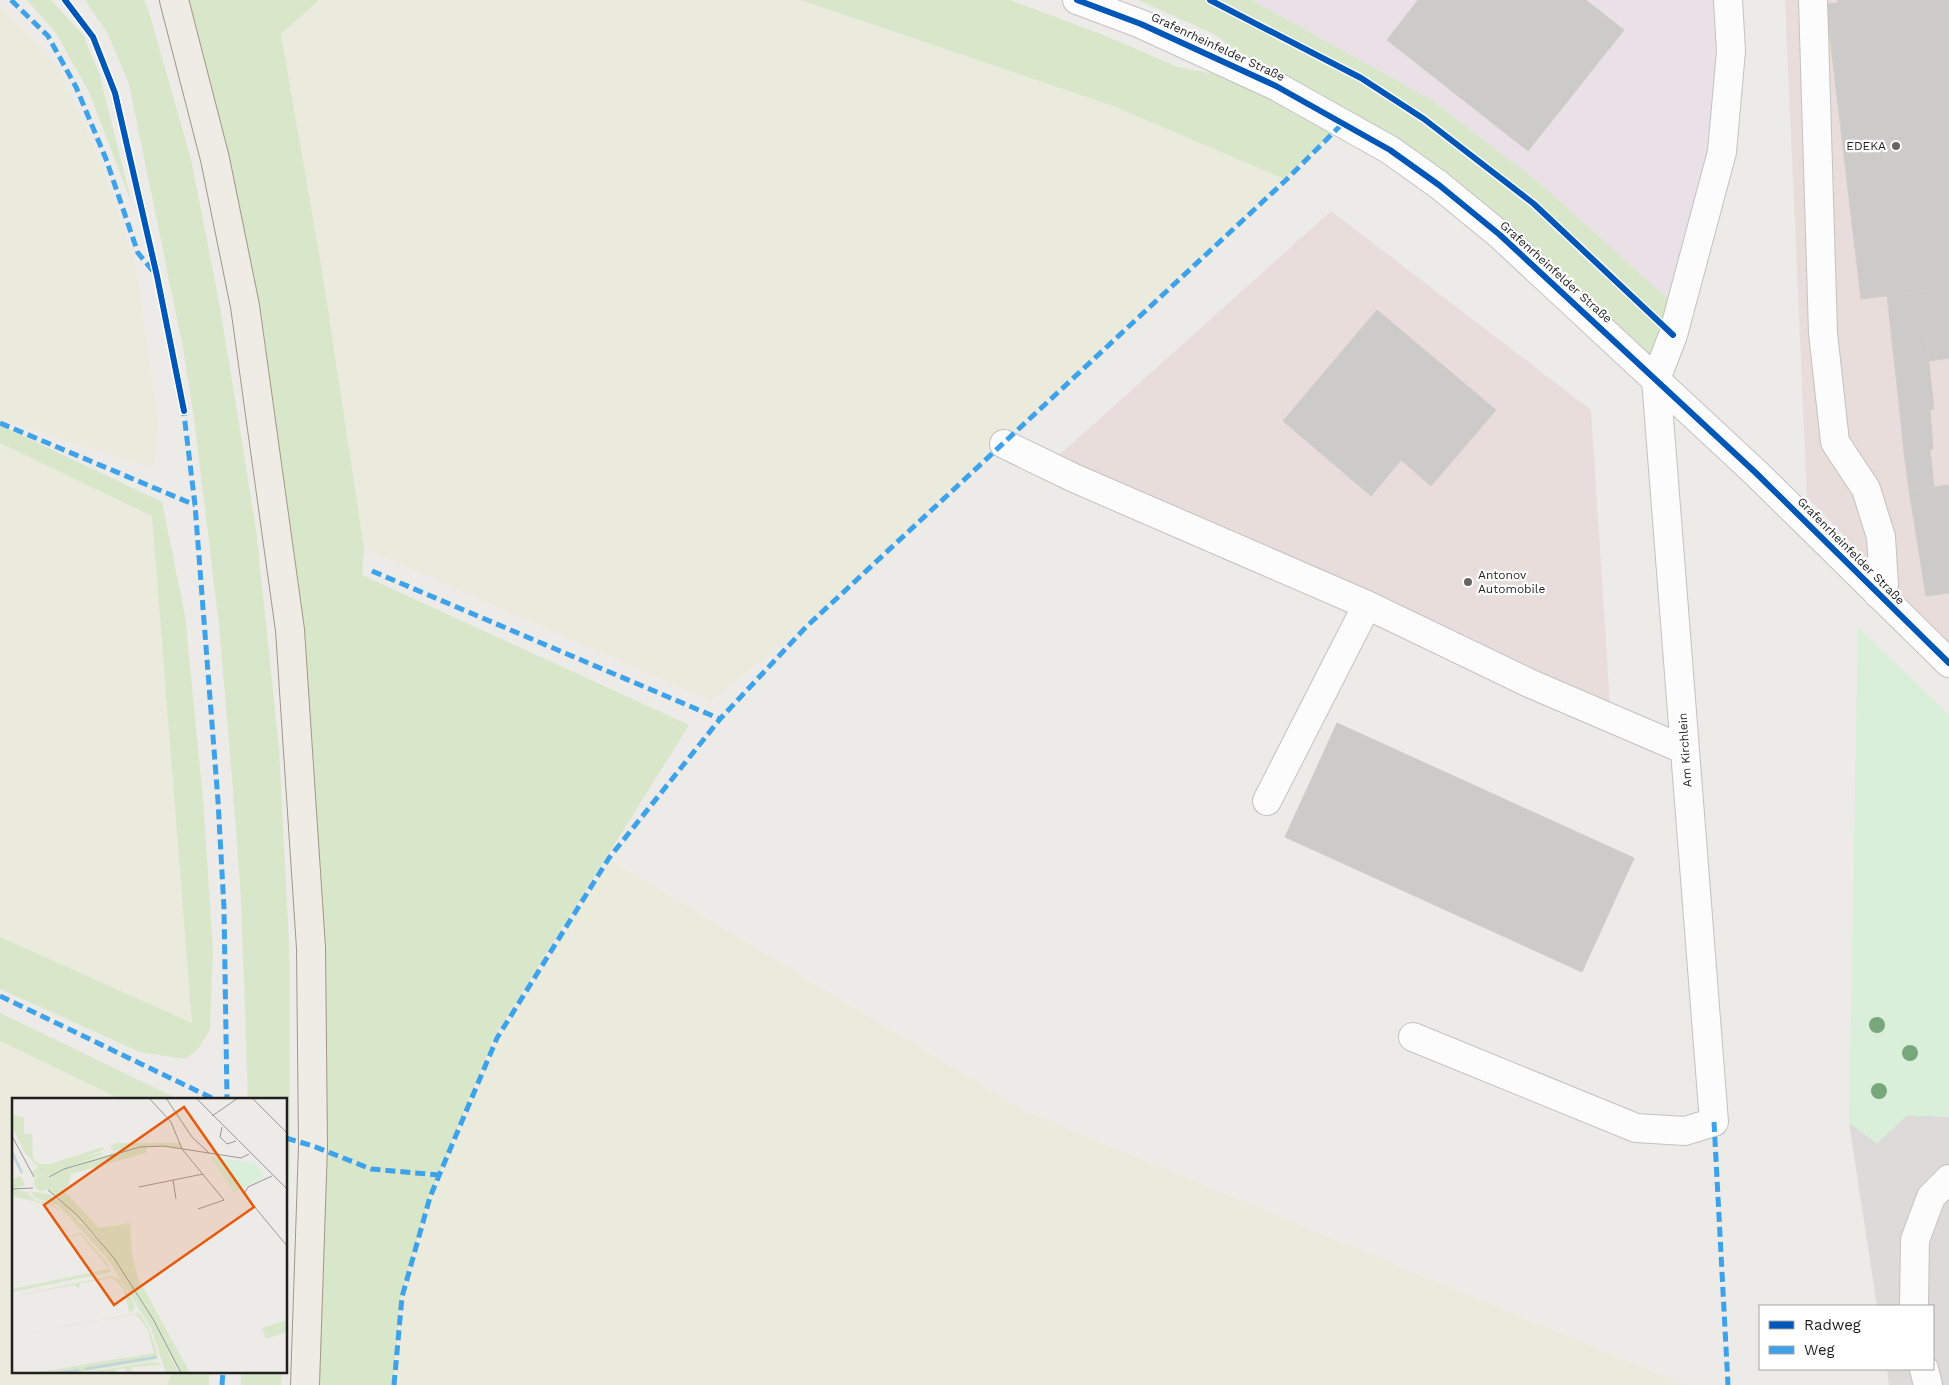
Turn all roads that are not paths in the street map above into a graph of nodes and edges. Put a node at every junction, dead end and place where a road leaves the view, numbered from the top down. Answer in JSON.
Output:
{"nodes":[{"id":1,"x":174,"y":0,"type":"edge"},
{"id":2,"x":1077,"y":0,"type":"edge"},
{"id":3,"x":1728,"y":0,"type":"edge"},
{"id":4,"x":1813,"y":0,"type":"edge"},
{"id":5,"x":1656,"y":379,"type":"junction"},
{"id":6,"x":1004,"y":444,"type":"dead end"},
{"id":7,"x":1878,"y":594,"type":"junction"},
{"id":8,"x":1367,"y":606,"type":"junction"},
{"id":9,"x":1949,"y":663,"type":"edge"},
{"id":10,"x":1685,"y":750,"type":"junction"},
{"id":11,"x":1267,"y":801,"type":"dead end"},
{"id":12,"x":1413,"y":1036,"type":"dead end"},
{"id":13,"x":1949,"y":1179,"type":"edge"},
{"id":14,"x":1914,"y":1305,"type":"edge"},
{"id":15,"x":1924,"y":1370,"type":"edge"},
{"id":16,"x":305,"y":1385,"type":"edge"},
{"id":17,"x":1928,"y":1385,"type":"edge"}],
"edges":[{"from":1,"to":16,"type":"main road"},
{"from":2,"to":5,"type":"street","name":"Grafenrheinfelder Straße"},
{"from":3,"to":5,"type":"street"},
{"from":4,"to":7,"type":"street"},
{"from":5,"to":7,"type":"street","name":"Grafenrheinfelder Straße"},
{"from":5,"to":10,"type":"street","name":"Am Kirchlein"},
{"from":6,"to":8,"type":"street"},
{"from":7,"to":9,"type":"street","name":"Grafenrheinfelder Straße"},
{"from":8,"to":10,"type":"street"},
{"from":8,"to":11,"type":"street"},
{"from":10,"to":12,"type":"street","name":"Am Kirchlein"},
{"from":13,"to":14,"type":"street"},
{"from":15,"to":17,"type":"street"}]}
